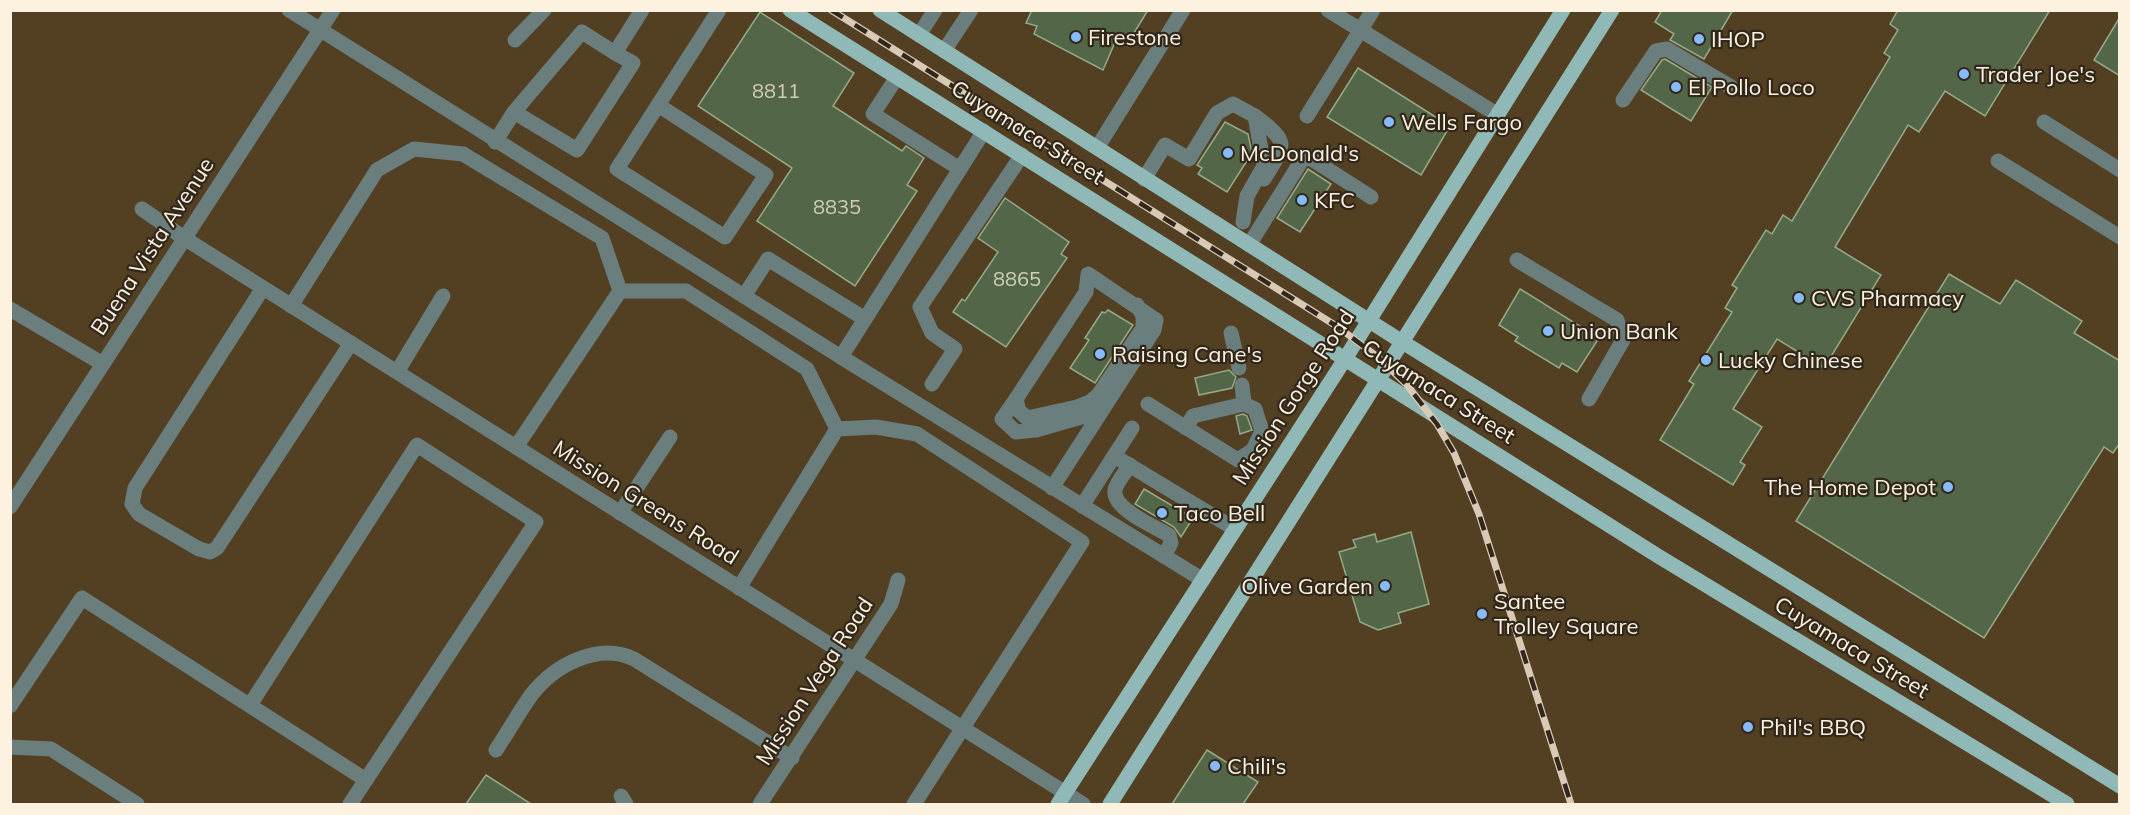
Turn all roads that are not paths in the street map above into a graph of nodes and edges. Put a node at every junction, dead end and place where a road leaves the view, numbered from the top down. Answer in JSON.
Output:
{"nodes":[{"id":1,"x":289,"y":10,"type":"edge"},
{"id":2,"x":333,"y":10,"type":"edge"},
{"id":3,"x":642,"y":10,"type":"edge"},
{"id":4,"x":719,"y":10,"type":"edge"},
{"id":5,"x":790,"y":10,"type":"edge"},
{"id":6,"x":880,"y":10,"type":"edge"},
{"id":7,"x":934,"y":10,"type":"edge"},
{"id":8,"x":971,"y":10,"type":"edge"},
{"id":9,"x":1183,"y":10,"type":"edge"},
{"id":10,"x":1328,"y":10,"type":"edge"},
{"id":11,"x":1373,"y":10,"type":"edge"},
{"id":12,"x":1563,"y":10,"type":"edge"},
{"id":13,"x":1612,"y":10,"type":"edge"},
{"id":14,"x":543,"y":12,"type":"edge"},
{"id":15,"x":320,"y":30,"type":"junction"},
{"id":16,"x":1361,"y":30,"type":"junction"},
{"id":17,"x":919,"y":35,"type":"junction"},
{"id":18,"x":515,"y":40,"type":"dead end"},
{"id":19,"x":944,"y":51,"type":"junction"},
{"id":20,"x":615,"y":53,"type":"junction"},
{"id":21,"x":897,"y":77,"type":"junction"},
{"id":22,"x":1731,"y":87,"type":"dead end"},
{"id":23,"x":1623,"y":100,"type":"dead end"},
{"id":24,"x":658,"y":105,"type":"junction"},
{"id":25,"x":514,"y":112,"type":"junction"},
{"id":26,"x":1498,"y":115,"type":"junction"},
{"id":27,"x":1307,"y":116,"type":"dead end"},
{"id":28,"x":2044,"y":122,"type":"dead end"},
{"id":29,"x":984,"y":131,"type":"junction"},
{"id":30,"x":495,"y":142,"type":"junction"},
{"id":31,"x":1097,"y":148,"type":"junction"},
{"id":32,"x":1022,"y":155,"type":"junction"},
{"id":33,"x":1998,"y":161,"type":"dead end"},
{"id":34,"x":960,"y":169,"type":"junction"},
{"id":35,"x":2120,"y":171,"type":"edge"},
{"id":36,"x":1144,"y":178,"type":"junction"},
{"id":37,"x":1371,"y":197,"type":"dead end"},
{"id":38,"x":142,"y":209,"type":"dead end"},
{"id":39,"x":1245,"y":215,"type":"dead end"},
{"id":40,"x":2120,"y":237,"type":"edge"},
{"id":41,"x":184,"y":238,"type":"junction"},
{"id":42,"x":1249,"y":245,"type":"junction"},
{"id":43,"x":1517,"y":260,"type":"dead end"},
{"id":44,"x":263,"y":288,"type":"junction"},
{"id":45,"x":620,"y":291,"type":"junction"},
{"id":46,"x":443,"y":296,"type":"dead end"},
{"id":47,"x":744,"y":296,"type":"junction"},
{"id":48,"x":1137,"y":305,"type":"junction"},
{"id":49,"x":291,"y":306,"type":"junction"},
{"id":50,"x":10,"y":309,"type":"edge"},
{"id":51,"x":865,"y":319,"type":"junction"},
{"id":52,"x":1369,"y":321,"type":"junction"},
{"id":53,"x":1231,"y":333,"type":"dead end"},
{"id":54,"x":351,"y":343,"type":"junction"},
{"id":55,"x":1404,"y":343,"type":"junction"},
{"id":56,"x":841,"y":357,"type":"junction"},
{"id":57,"x":1345,"y":359,"type":"junction"},
{"id":58,"x":103,"y":364,"type":"junction"},
{"id":59,"x":1239,"y":368,"type":"dead end"},
{"id":60,"x":397,"y":372,"type":"junction"},
{"id":61,"x":1380,"y":381,"type":"junction"},
{"id":62,"x":932,"y":384,"type":"dead end"},
{"id":63,"x":1242,"y":386,"type":"dead end"},
{"id":64,"x":1589,"y":399,"type":"dead end"},
{"id":65,"x":1148,"y":404,"type":"dead end"},
{"id":66,"x":1245,"y":404,"type":"junction"},
{"id":67,"x":1132,"y":428,"type":"dead end"},
{"id":68,"x":1186,"y":428,"type":"junction"},
{"id":69,"x":837,"y":429,"type":"junction"},
{"id":70,"x":669,"y":437,"type":"dead end"},
{"id":71,"x":516,"y":447,"type":"junction"},
{"id":72,"x":1114,"y":456,"type":"junction"},
{"id":73,"x":1130,"y":465,"type":"junction"},
{"id":74,"x":1052,"y":488,"type":"junction"},
{"id":75,"x":1082,"y":506,"type":"junction"},
{"id":76,"x":10,"y":507,"type":"edge"},
{"id":77,"x":620,"y":513,"type":"junction"},
{"id":78,"x":1235,"y":529,"type":"junction"},
{"id":79,"x":1164,"y":556,"type":"junction"},
{"id":80,"x":898,"y":580,"type":"dead end"},
{"id":81,"x":1203,"y":580,"type":"junction"},
{"id":82,"x":739,"y":588,"type":"junction"},
{"id":83,"x":855,"y":661,"type":"junction"},
{"id":84,"x":250,"y":705,"type":"junction"},
{"id":85,"x":10,"y":706,"type":"edge"},
{"id":86,"x":963,"y":729,"type":"junction"},
{"id":87,"x":10,"y":747,"type":"edge"},
{"id":88,"x":496,"y":750,"type":"dead end"},
{"id":89,"x":792,"y":758,"type":"junction"},
{"id":90,"x":366,"y":780,"type":"junction"},
{"id":91,"x":2120,"y":786,"type":"edge"},
{"id":92,"x":1061,"y":799,"type":"edge"},
{"id":93,"x":135,"y":804,"type":"edge"},
{"id":94,"x":350,"y":804,"type":"edge"},
{"id":95,"x":760,"y":804,"type":"edge"},
{"id":96,"x":914,"y":804,"type":"edge"},
{"id":97,"x":1083,"y":804,"type":"edge"},
{"id":98,"x":1110,"y":804,"type":"edge"},
{"id":99,"x":2067,"y":804,"type":"edge"}],
"edges":[{"from":1,"to":15,"type":"street"},
{"from":2,"to":15,"type":"street","name":"Buena Vista Avenue"},
{"from":3,"to":20,"type":"street"},
{"from":4,"to":24,"type":"street"},
{"from":5,"to":21,"type":"main road","name":"Cuyamaca Street"},
{"from":6,"to":17,"type":"main road","name":"Cuyamaca Street"},
{"from":7,"to":17,"type":"street"},
{"from":8,"to":19,"type":"street"},
{"from":9,"to":31,"type":"street"},
{"from":10,"to":16,"type":"street"},
{"from":11,"to":16,"type":"street"},
{"from":12,"to":26,"type":"main road","name":"Mission Gorge Road"},
{"from":13,"to":55,"type":"main road"},
{"from":14,"to":18,"type":"street"},
{"from":15,"to":30,"type":"street"},
{"from":15,"to":41,"type":"street","name":"Buena Vista Avenue"},
{"from":16,"to":26,"type":"street"},
{"from":16,"to":27,"type":"street"},
{"from":17,"to":19,"type":"main road","name":"Cuyamaca Street"},
{"from":19,"to":31,"type":"main road","name":"Cuyamaca Street"},
{"from":20,"to":25,"type":"street"},
{"from":20,"to":25,"type":"street"},
{"from":21,"to":29,"type":"main road","name":"Cuyamaca Street"},
{"from":21,"to":34,"type":"street"},
{"from":22,"to":23,"type":"street"},
{"from":24,"to":24,"type":"street"},
{"from":25,"to":30,"type":"street"},
{"from":26,"to":52,"type":"main road","name":"Mission Gorge Road"},
{"from":28,"to":35,"type":"street"},
{"from":29,"to":32,"type":"main road","name":"Cuyamaca Street"},
{"from":29,"to":34,"type":"street"},
{"from":30,"to":47,"type":"street"},
{"from":31,"to":36,"type":"main road","name":"Cuyamaca Street"},
{"from":32,"to":57,"type":"main road","name":"Cuyamaca Street"},
{"from":32,"to":62,"type":"street"},
{"from":33,"to":40,"type":"street"},
{"from":34,"to":51,"type":"street"},
{"from":36,"to":39,"type":"street"},
{"from":36,"to":42,"type":"main road","name":"Cuyamaca Street"},
{"from":37,"to":42,"type":"street"},
{"from":38,"to":41,"type":"street","name":"Mission Greens Road"},
{"from":41,"to":44,"type":"street","name":"Mission Greens Road"},
{"from":41,"to":58,"type":"street","name":"Buena Vista Avenue"},
{"from":42,"to":52,"type":"main road","name":"Cuyamaca Street"},
{"from":43,"to":64,"type":"street"},
{"from":44,"to":49,"type":"street","name":"Mission Greens Road"},
{"from":44,"to":54,"type":"street"},
{"from":45,"to":49,"type":"street"},
{"from":45,"to":69,"type":"street"},
{"from":45,"to":71,"type":"street"},
{"from":46,"to":60,"type":"street"},
{"from":47,"to":51,"type":"street"},
{"from":47,"to":56,"type":"street"},
{"from":48,"to":48,"type":"street"},
{"from":48,"to":74,"type":"street"},
{"from":49,"to":54,"type":"street","name":"Mission Greens Road"},
{"from":50,"to":58,"type":"street"},
{"from":51,"to":56,"type":"street"},
{"from":52,"to":55,"type":"main road","name":"Cuyamaca Street"},
{"from":52,"to":57,"type":"main road","name":"Mission Gorge Road"},
{"from":53,"to":59,"type":"street"},
{"from":54,"to":60,"type":"street","name":"Mission Greens Road"},
{"from":55,"to":61,"type":"main road"},
{"from":55,"to":91,"type":"main road","name":"Cuyamaca Street"},
{"from":56,"to":74,"type":"street"},
{"from":57,"to":61,"type":"main road","name":"Cuyamaca Street"},
{"from":57,"to":78,"type":"main road","name":"Mission Gorge Road"},
{"from":58,"to":76,"type":"street","name":"Buena Vista Avenue"},
{"from":60,"to":71,"type":"street","name":"Mission Greens Road"},
{"from":61,"to":98,"type":"main road"},
{"from":61,"to":99,"type":"main road","name":"Cuyamaca Street"},
{"from":63,"to":66,"type":"street"},
{"from":65,"to":68,"type":"street"},
{"from":66,"to":68,"type":"street"},
{"from":66,"to":68,"type":"street"},
{"from":67,"to":72,"type":"street"},
{"from":69,"to":82,"type":"street"},
{"from":69,"to":86,"type":"street"},
{"from":70,"to":77,"type":"street"},
{"from":71,"to":77,"type":"street","name":"Mission Greens Road"},
{"from":72,"to":73,"type":"street"},
{"from":72,"to":75,"type":"street"},
{"from":73,"to":78,"type":"street"},
{"from":73,"to":79,"type":"street"},
{"from":74,"to":75,"type":"street"},
{"from":75,"to":79,"type":"street"},
{"from":77,"to":82,"type":"street","name":"Mission Greens Road"},
{"from":78,"to":81,"type":"main road","name":"Mission Gorge Road"},
{"from":79,"to":81,"type":"street"},
{"from":80,"to":83,"type":"street","name":"Mission Vega Road"},
{"from":81,"to":92,"type":"main road","name":"Mission Gorge Road"},
{"from":82,"to":83,"type":"street","name":"Mission Greens Road"},
{"from":83,"to":86,"type":"street","name":"Mission Greens Road"},
{"from":83,"to":89,"type":"street","name":"Mission Vega Road"},
{"from":84,"to":85,"type":"street"},
{"from":84,"to":90,"type":"street"},
{"from":84,"to":90,"type":"street"},
{"from":86,"to":92,"type":"street","name":"Mission Greens Road"},
{"from":86,"to":96,"type":"street"},
{"from":87,"to":93,"type":"street"},
{"from":88,"to":89,"type":"street"},
{"from":89,"to":95,"type":"street","name":"Mission Vega Road"},
{"from":90,"to":94,"type":"street"},
{"from":92,"to":97,"type":"street","name":"Mission Greens Road"}]}
